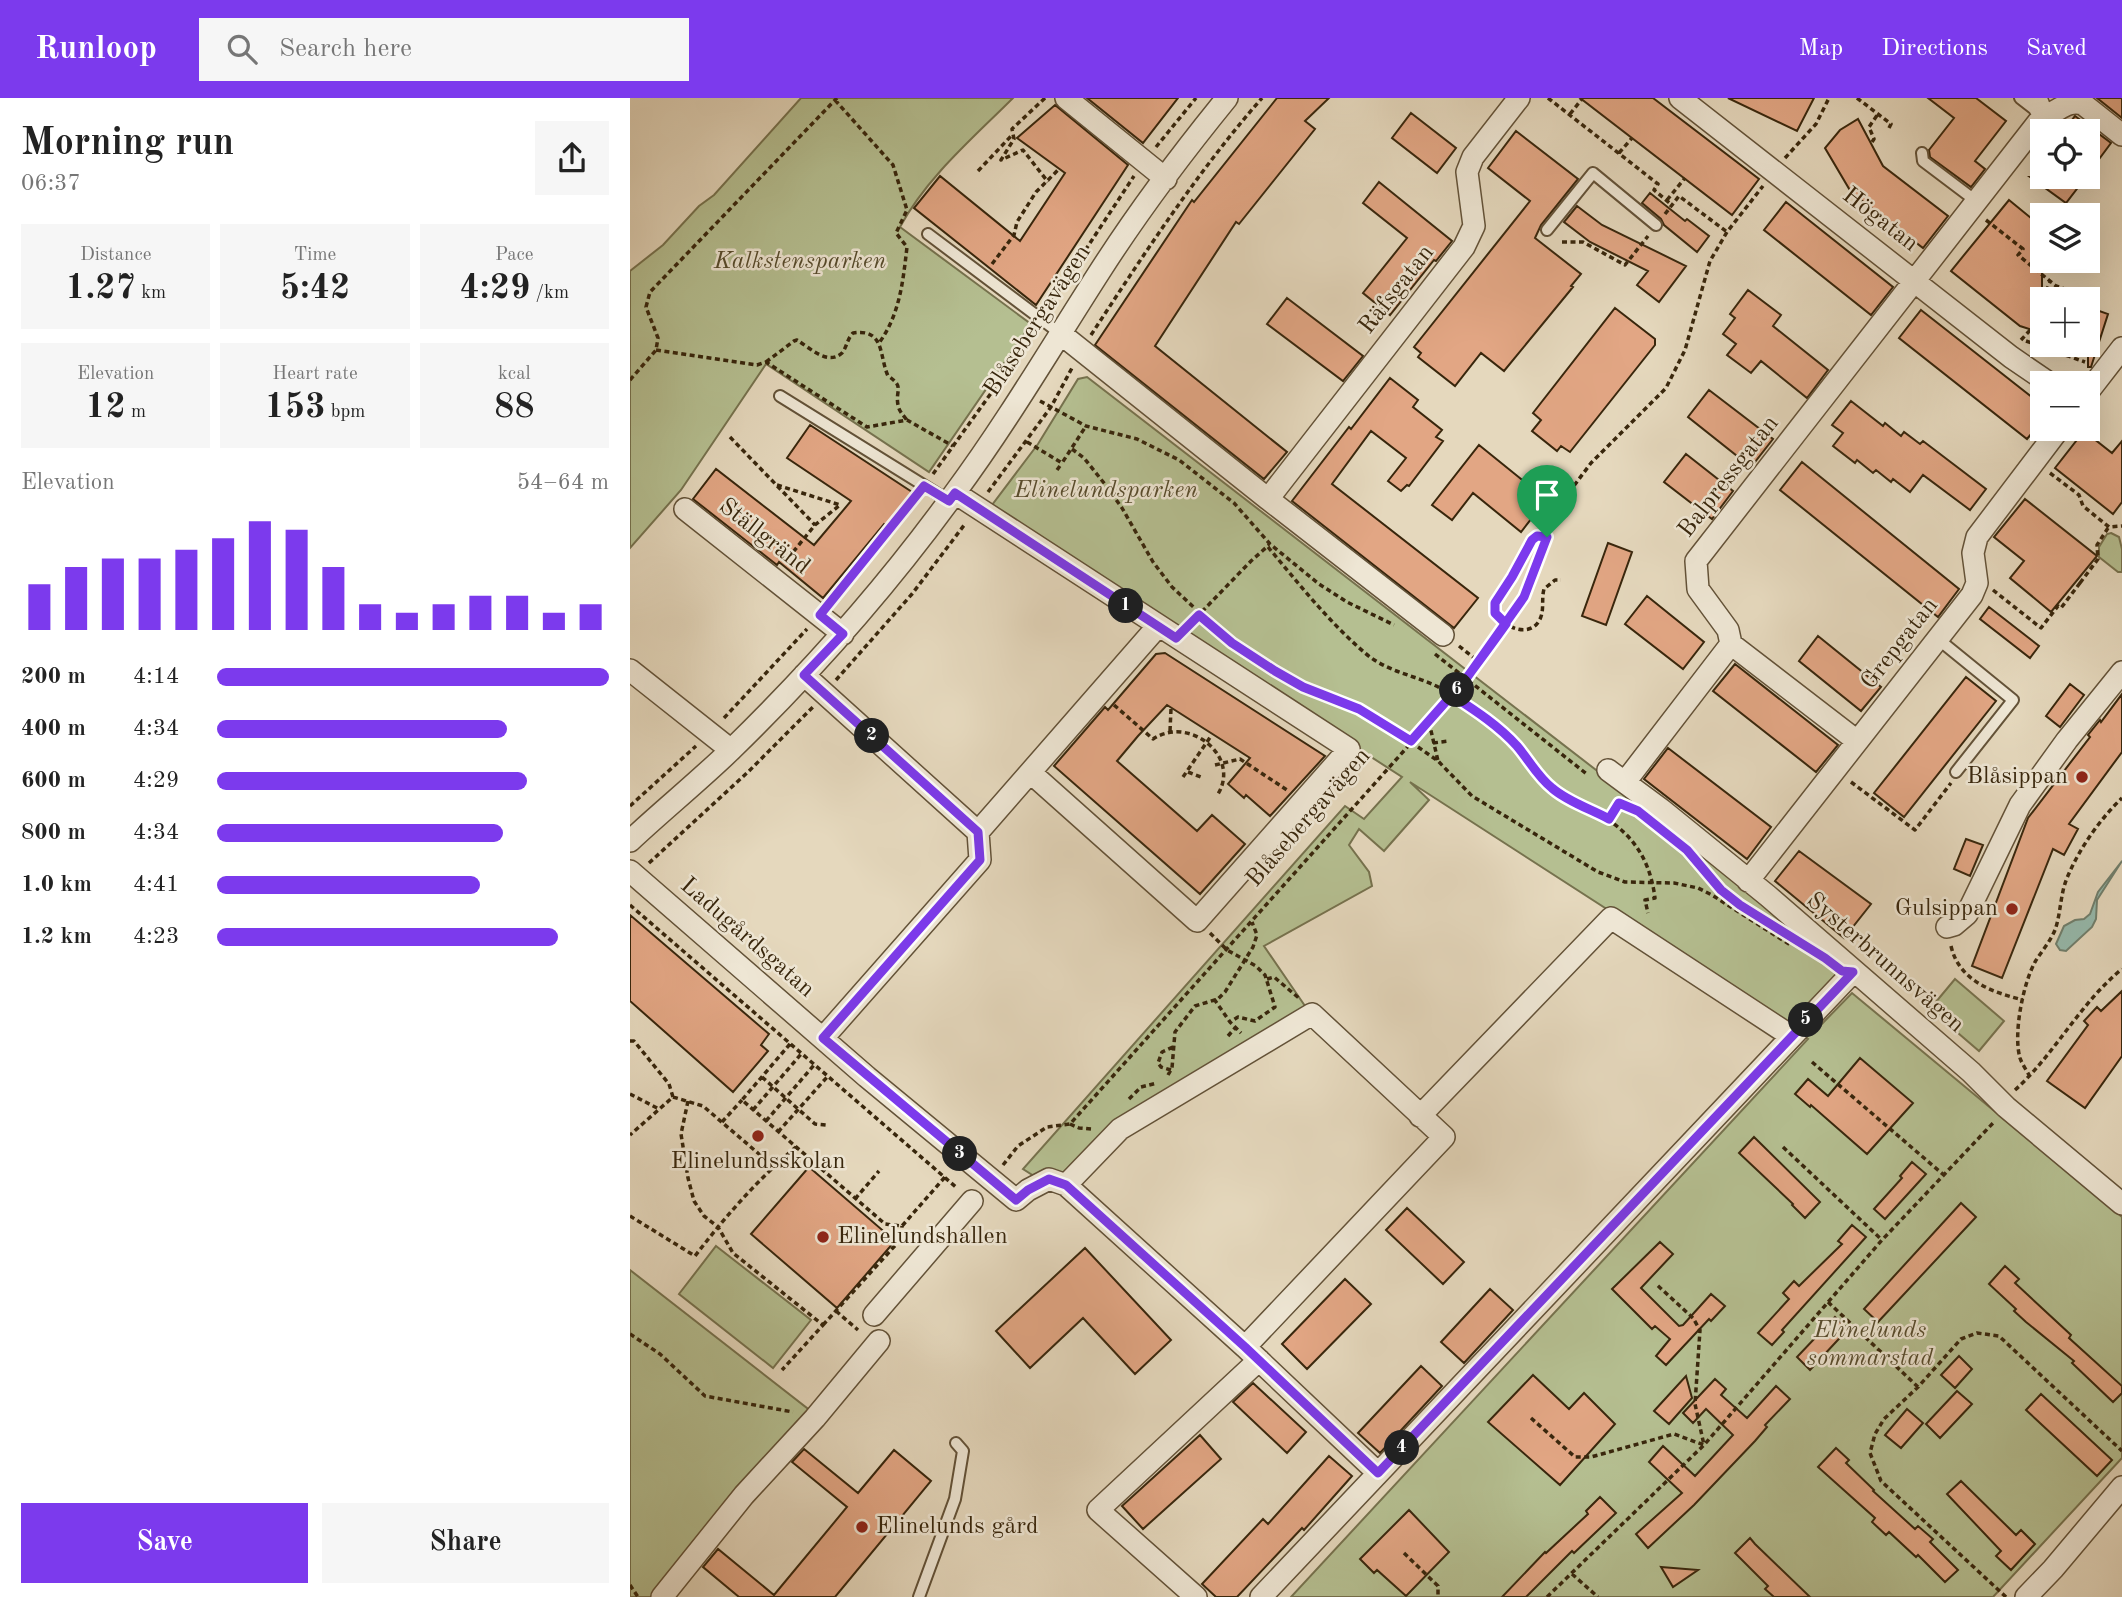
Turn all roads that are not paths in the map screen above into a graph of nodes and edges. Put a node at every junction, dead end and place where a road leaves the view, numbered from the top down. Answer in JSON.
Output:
{"nodes":[{"id":1,"x":1066,"y":98,"type":"edge"},
{"id":2,"x":1227,"y":98,"type":"edge"},
{"id":3,"x":1680,"y":98,"type":"edge"},
{"id":4,"x":2020,"y":98,"type":"edge"},
{"id":5,"x":1512,"y":103,"type":"edge"},
{"id":6,"x":2039,"y":107,"type":"edge"},
{"id":7,"x":2122,"y":135,"type":"edge"},
{"id":8,"x":1922,"y":153,"type":"dead end"},
{"id":9,"x":1166,"y":179,"type":"junction"},
{"id":10,"x":1973,"y":205,"type":"junction"},
{"id":11,"x":1657,"y":225,"type":"dead end"},
{"id":12,"x":1547,"y":230,"type":"dead end"},
{"id":13,"x":928,"y":234,"type":"dead end"},
{"id":14,"x":1915,"y":280,"type":"junction"},
{"id":15,"x":1061,"y":334,"type":"junction"},
{"id":16,"x":2122,"y":348,"type":"edge"},
{"id":17,"x":2033,"y":371,"type":"edge"},
{"id":18,"x":2100,"y":377,"type":"edge"},
{"id":19,"x":780,"y":396,"type":"dead end"},
{"id":20,"x":2050,"y":441,"type":"edge"},
{"id":21,"x":952,"y":497,"type":"junction"},
{"id":22,"x":1268,"y":499,"type":"junction"},
{"id":23,"x":685,"y":509,"type":"dead end"},
{"id":24,"x":1167,"y":632,"type":"junction"},
{"id":25,"x":843,"y":634,"type":"junction"},
{"id":26,"x":1938,"y":639,"type":"junction"},
{"id":27,"x":1434,"y":641,"type":"road end"},
{"id":28,"x":1731,"y":644,"type":"junction"},
{"id":29,"x":630,"y":670,"type":"edge"},
{"id":30,"x":2122,"y":672,"type":"edge"},
{"id":31,"x":804,"y":675,"type":"junction"},
{"id":32,"x":1857,"y":741,"type":"junction"},
{"id":33,"x":731,"y":750,"type":"junction"},
{"id":34,"x":1956,"y":772,"type":"road end"},
{"id":35,"x":1031,"y":773,"type":"junction"},
{"id":36,"x":978,"y":832,"type":"junction"},
{"id":37,"x":630,"y":841,"type":"edge"},
{"id":38,"x":630,"y":871,"type":"edge"},
{"id":39,"x":1748,"y":881,"type":"junction"},
{"id":40,"x":1947,"y":927,"type":"road end"},
{"id":41,"x":1853,"y":972,"type":"junction"},
{"id":42,"x":1791,"y":1036,"type":"junction"},
{"id":43,"x":823,"y":1038,"type":"junction"},
{"id":44,"x":1420,"y":1116,"type":"junction"},
{"id":45,"x":1066,"y":1185,"type":"junction"},
{"id":46,"x":972,"y":1201,"type":"road end"},
{"id":47,"x":2122,"y":1204,"type":"edge"},
{"id":48,"x":874,"y":1315,"type":"dead end"},
{"id":49,"x":878,"y":1343,"type":"road end"},
{"id":50,"x":1252,"y":1353,"type":"junction"},
{"id":51,"x":956,"y":1443,"type":"dead end"},
{"id":52,"x":1378,"y":1473,"type":"junction"},
{"id":53,"x":2122,"y":1487,"type":"edge"},
{"id":54,"x":662,"y":1597,"type":"edge"},
{"id":55,"x":919,"y":1597,"type":"edge"},
{"id":56,"x":1196,"y":1597,"type":"edge"},
{"id":57,"x":1261,"y":1597,"type":"edge"},
{"id":58,"x":2026,"y":1597,"type":"edge"}],
"edges":[{"from":1,"to":9,"type":"street"},
{"from":2,"to":9,"type":"street","name":"Blåsebergavägen"},
{"from":3,"to":14,"type":"street","name":"Högatan"},
{"from":4,"to":6,"type":"lane"},
{"from":5,"to":22,"type":"street","name":"Räfsgatan"},
{"from":6,"to":7,"type":"street"},
{"from":6,"to":10,"type":"street","name":"Balpressgatan"},
{"from":8,"to":10,"type":"lane"},
{"from":9,"to":15,"type":"street","name":"Blåsebergavägen"},
{"from":10,"to":14,"type":"street","name":"Balpressgatan"},
{"from":11,"to":12,"type":"lane"},
{"from":13,"to":15,"type":"lane"},
{"from":14,"to":17,"type":"street","name":"Högatan"},
{"from":14,"to":28,"type":"street","name":"Balpressgatan"},
{"from":15,"to":21,"type":"street","name":"Blåsebergavägen"},
{"from":15,"to":22,"type":"street"},
{"from":16,"to":18,"type":"street"},
{"from":19,"to":21,"type":"lane"},
{"from":20,"to":26,"type":"street","name":"Grepgatan"},
{"from":21,"to":24,"type":"street"},
{"from":21,"to":25,"type":"street","name":"Blåsebergavägen"},
{"from":22,"to":27,"type":"street"},
{"from":23,"to":25,"type":"street","name":"Ställgränd"},
{"from":24,"to":35,"type":"street"},
{"from":24,"to":35,"type":"street"},
{"from":25,"to":31,"type":"street","name":"Blåsebergavägen"},
{"from":26,"to":32,"type":"street","name":"Grepgatan"},
{"from":26,"to":34,"type":"lane"},
{"from":28,"to":32,"type":"street"},
{"from":28,"to":39,"type":"street","name":"Systerbrunnsvägen"},
{"from":29,"to":33,"type":"street"},
{"from":30,"to":40,"type":"street"},
{"from":31,"to":33,"type":"street","name":"Blåsebergavägen"},
{"from":31,"to":36,"type":"street"},
{"from":32,"to":39,"type":"street","name":"Grepgatan"},
{"from":33,"to":37,"type":"street","name":"Blåsebergavägen"},
{"from":35,"to":36,"type":"street"},
{"from":36,"to":43,"type":"street"},
{"from":38,"to":43,"type":"street","name":"Ladugårdsgatan"},
{"from":39,"to":41,"type":"street","name":"Systerbrunnsvägen"},
{"from":41,"to":42,"type":"street"},
{"from":41,"to":47,"type":"street","name":"Systerbrunnsvägen"},
{"from":42,"to":44,"type":"street"},
{"from":42,"to":52,"type":"street"},
{"from":43,"to":45,"type":"street","name":"Ladugårdsgatan"},
{"from":44,"to":45,"type":"street"},
{"from":44,"to":50,"type":"street"},
{"from":45,"to":50,"type":"street"},
{"from":46,"to":48,"type":"street"},
{"from":49,"to":54,"type":"street"},
{"from":50,"to":52,"type":"street"},
{"from":50,"to":56,"type":"street"},
{"from":51,"to":55,"type":"lane"},
{"from":52,"to":57,"type":"street"},
{"from":53,"to":58,"type":"street"}]}
